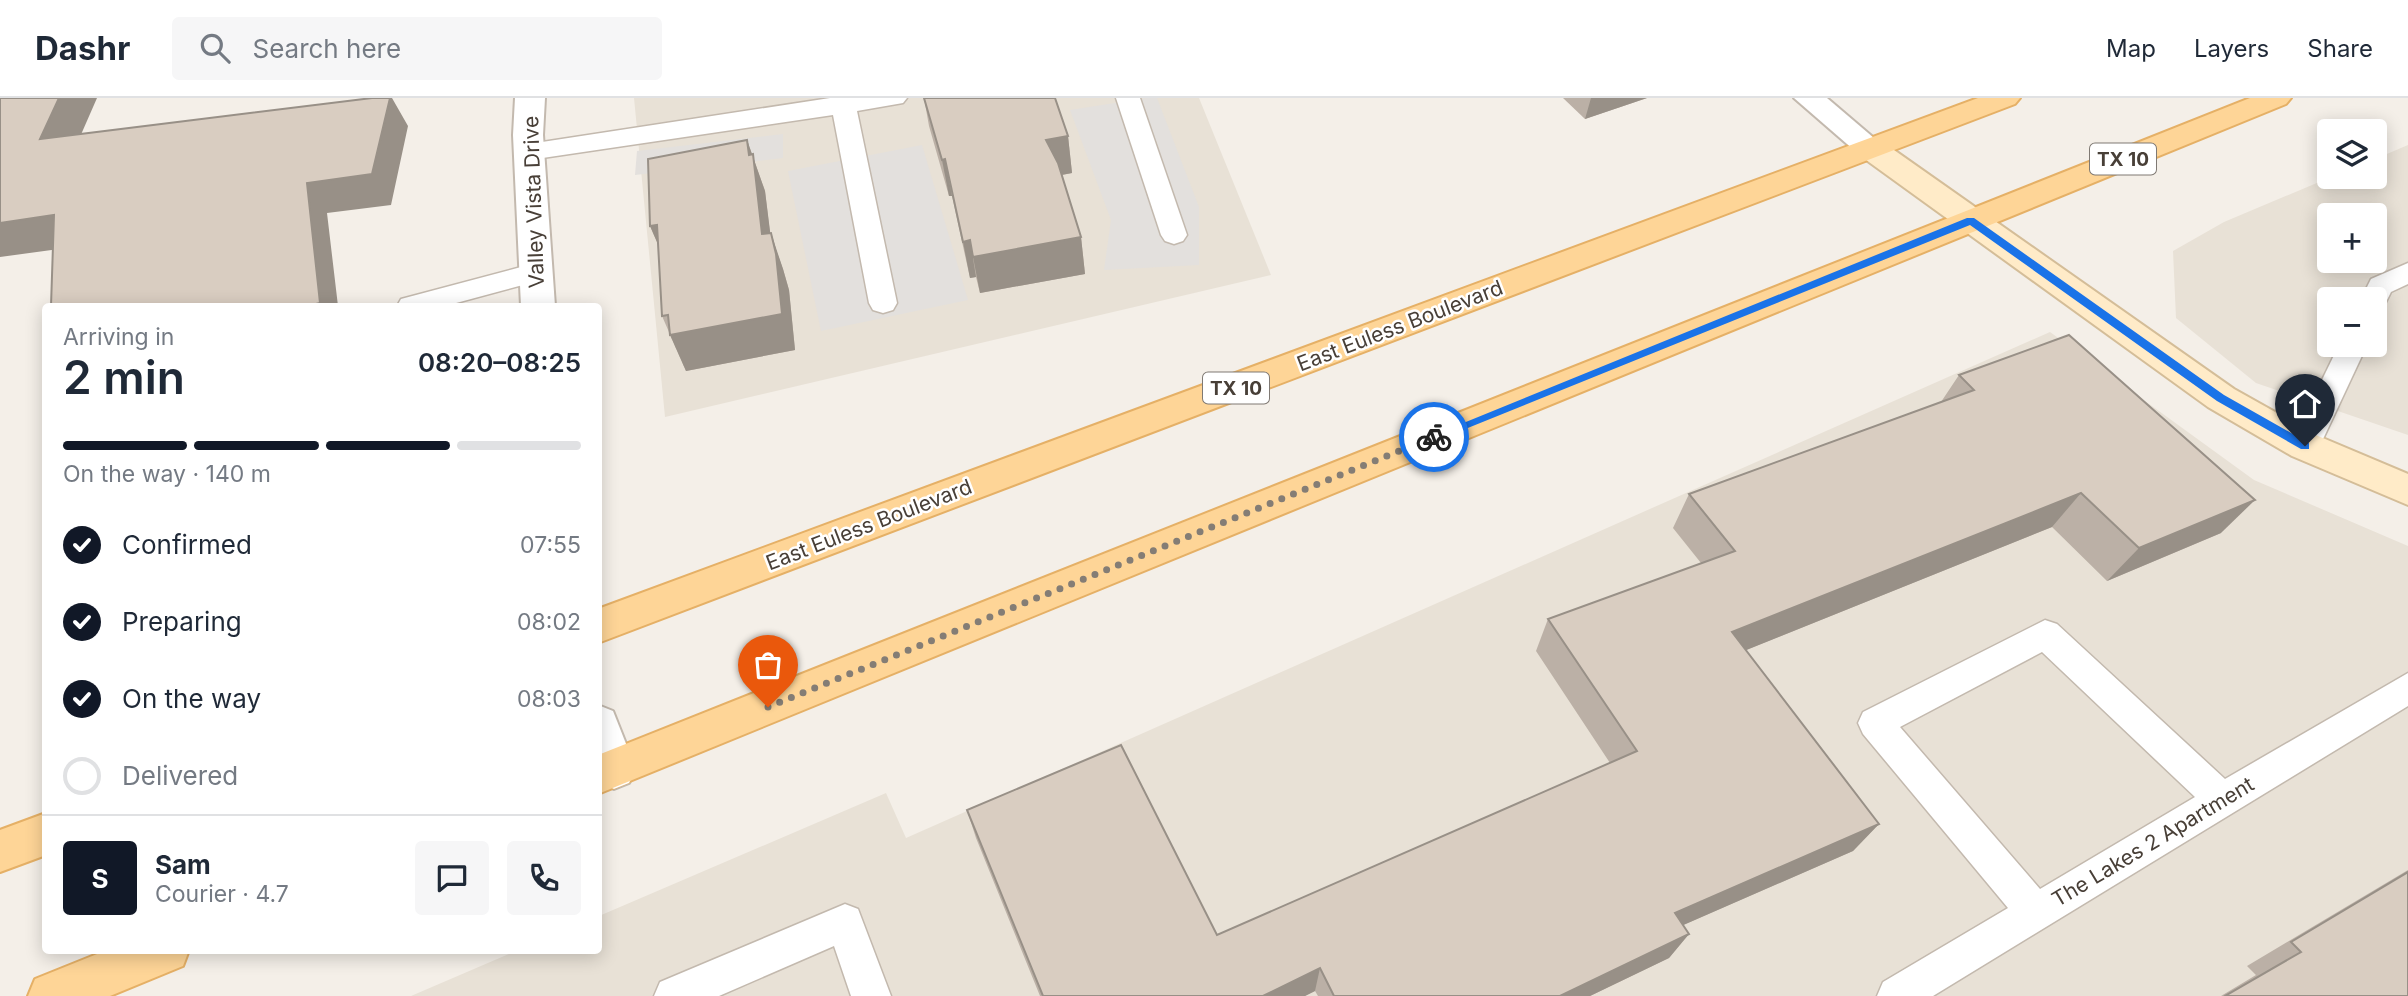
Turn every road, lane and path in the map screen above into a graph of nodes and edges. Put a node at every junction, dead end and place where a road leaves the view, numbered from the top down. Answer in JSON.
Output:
{"nodes":[{"id":1,"x":530,"y":98,"type":"edge"},
{"id":2,"x":895,"y":98,"type":"edge"},
{"id":3,"x":1128,"y":98,"type":"edge"},
{"id":4,"x":1809,"y":98,"type":"edge"},
{"id":5,"x":2005,"y":98,"type":"edge"},
{"id":6,"x":2276,"y":98,"type":"edge"},
{"id":7,"x":843,"y":102,"type":"edge"},
{"id":8,"x":1873,"y":150,"type":"junction"},
{"id":9,"x":529,"y":152,"type":"junction"},
{"id":10,"x":1970,"y":221,"type":"junction"},
{"id":11,"x":1174,"y":234,"type":"dead end"},
{"id":12,"x":536,"y":272,"type":"junction"},
{"id":13,"x":2408,"y":272,"type":"edge"},
{"id":14,"x":2380,"y":287,"type":"edge"},
{"id":15,"x":422,"y":303,"type":"edge"},
{"id":16,"x":538,"y":303,"type":"edge"},
{"id":17,"x":883,"y":303,"type":"dead end"},
{"id":18,"x":2347,"y":357,"type":"edge"},
{"id":19,"x":2305,"y":446,"type":"junction"},
{"id":20,"x":2408,"y":490,"type":"edge"},
{"id":21,"x":602,"y":625,"type":"edge"},
{"id":22,"x":2408,"y":688,"type":"edge"},
{"id":23,"x":602,"y":748,"type":"edge"},
{"id":24,"x":606,"y":772,"type":"edge"},
{"id":25,"x":2223,"y":800,"type":"junction"},
{"id":26,"x":42,"y":835,"type":"edge"},
{"id":27,"x":0,"y":851,"type":"edge"},
{"id":28,"x":2036,"y":913,"type":"junction"},
{"id":29,"x":156,"y":954,"type":"edge"},
{"id":30,"x":52,"y":996,"type":"edge"},
{"id":31,"x":674,"y":996,"type":"edge"},
{"id":32,"x":871,"y":996,"type":"edge"},
{"id":33,"x":1898,"y":996,"type":"edge"}],
"edges":[{"from":1,"to":9,"type":"street","name":"Valley Vista Drive"},
{"from":2,"to":7,"type":"lane"},
{"from":3,"to":11,"type":"lane"},
{"from":4,"to":8,"type":"street"},
{"from":5,"to":8,"type":"main road","name":"East Euless Boulevard","number":"TX 10"},
{"from":6,"to":10,"type":"main road","number":"TX 10"},
{"from":7,"to":9,"type":"lane"},
{"from":7,"to":17,"type":"lane"},
{"from":8,"to":10,"type":"street"},
{"from":8,"to":21,"type":"main road","name":"East Euless Boulevard","number":"TX 10"},
{"from":9,"to":12,"type":"street","name":"Valley Vista Drive"},
{"from":10,"to":19,"type":"street"},
{"from":10,"to":24,"type":"main road","number":"TX 10"},
{"from":12,"to":15,"type":"lane"},
{"from":12,"to":16,"type":"street","name":"Valley Vista Drive"},
{"from":13,"to":14,"type":"lane"},
{"from":18,"to":19,"type":"lane"},
{"from":19,"to":20,"type":"street"},
{"from":22,"to":25,"type":"lane","name":"The Lakes 2 Apartment"},
{"from":23,"to":24,"type":"street"},
{"from":25,"to":28,"type":"lane","name":"The Lakes 2 Apartment"},
{"from":25,"to":28,"type":"lane"},
{"from":26,"to":27,"type":"main road"},
{"from":28,"to":33,"type":"lane","name":"The Lakes 2 Apartment"},
{"from":29,"to":30,"type":"main road"},
{"from":31,"to":32,"type":"lane"}]}
